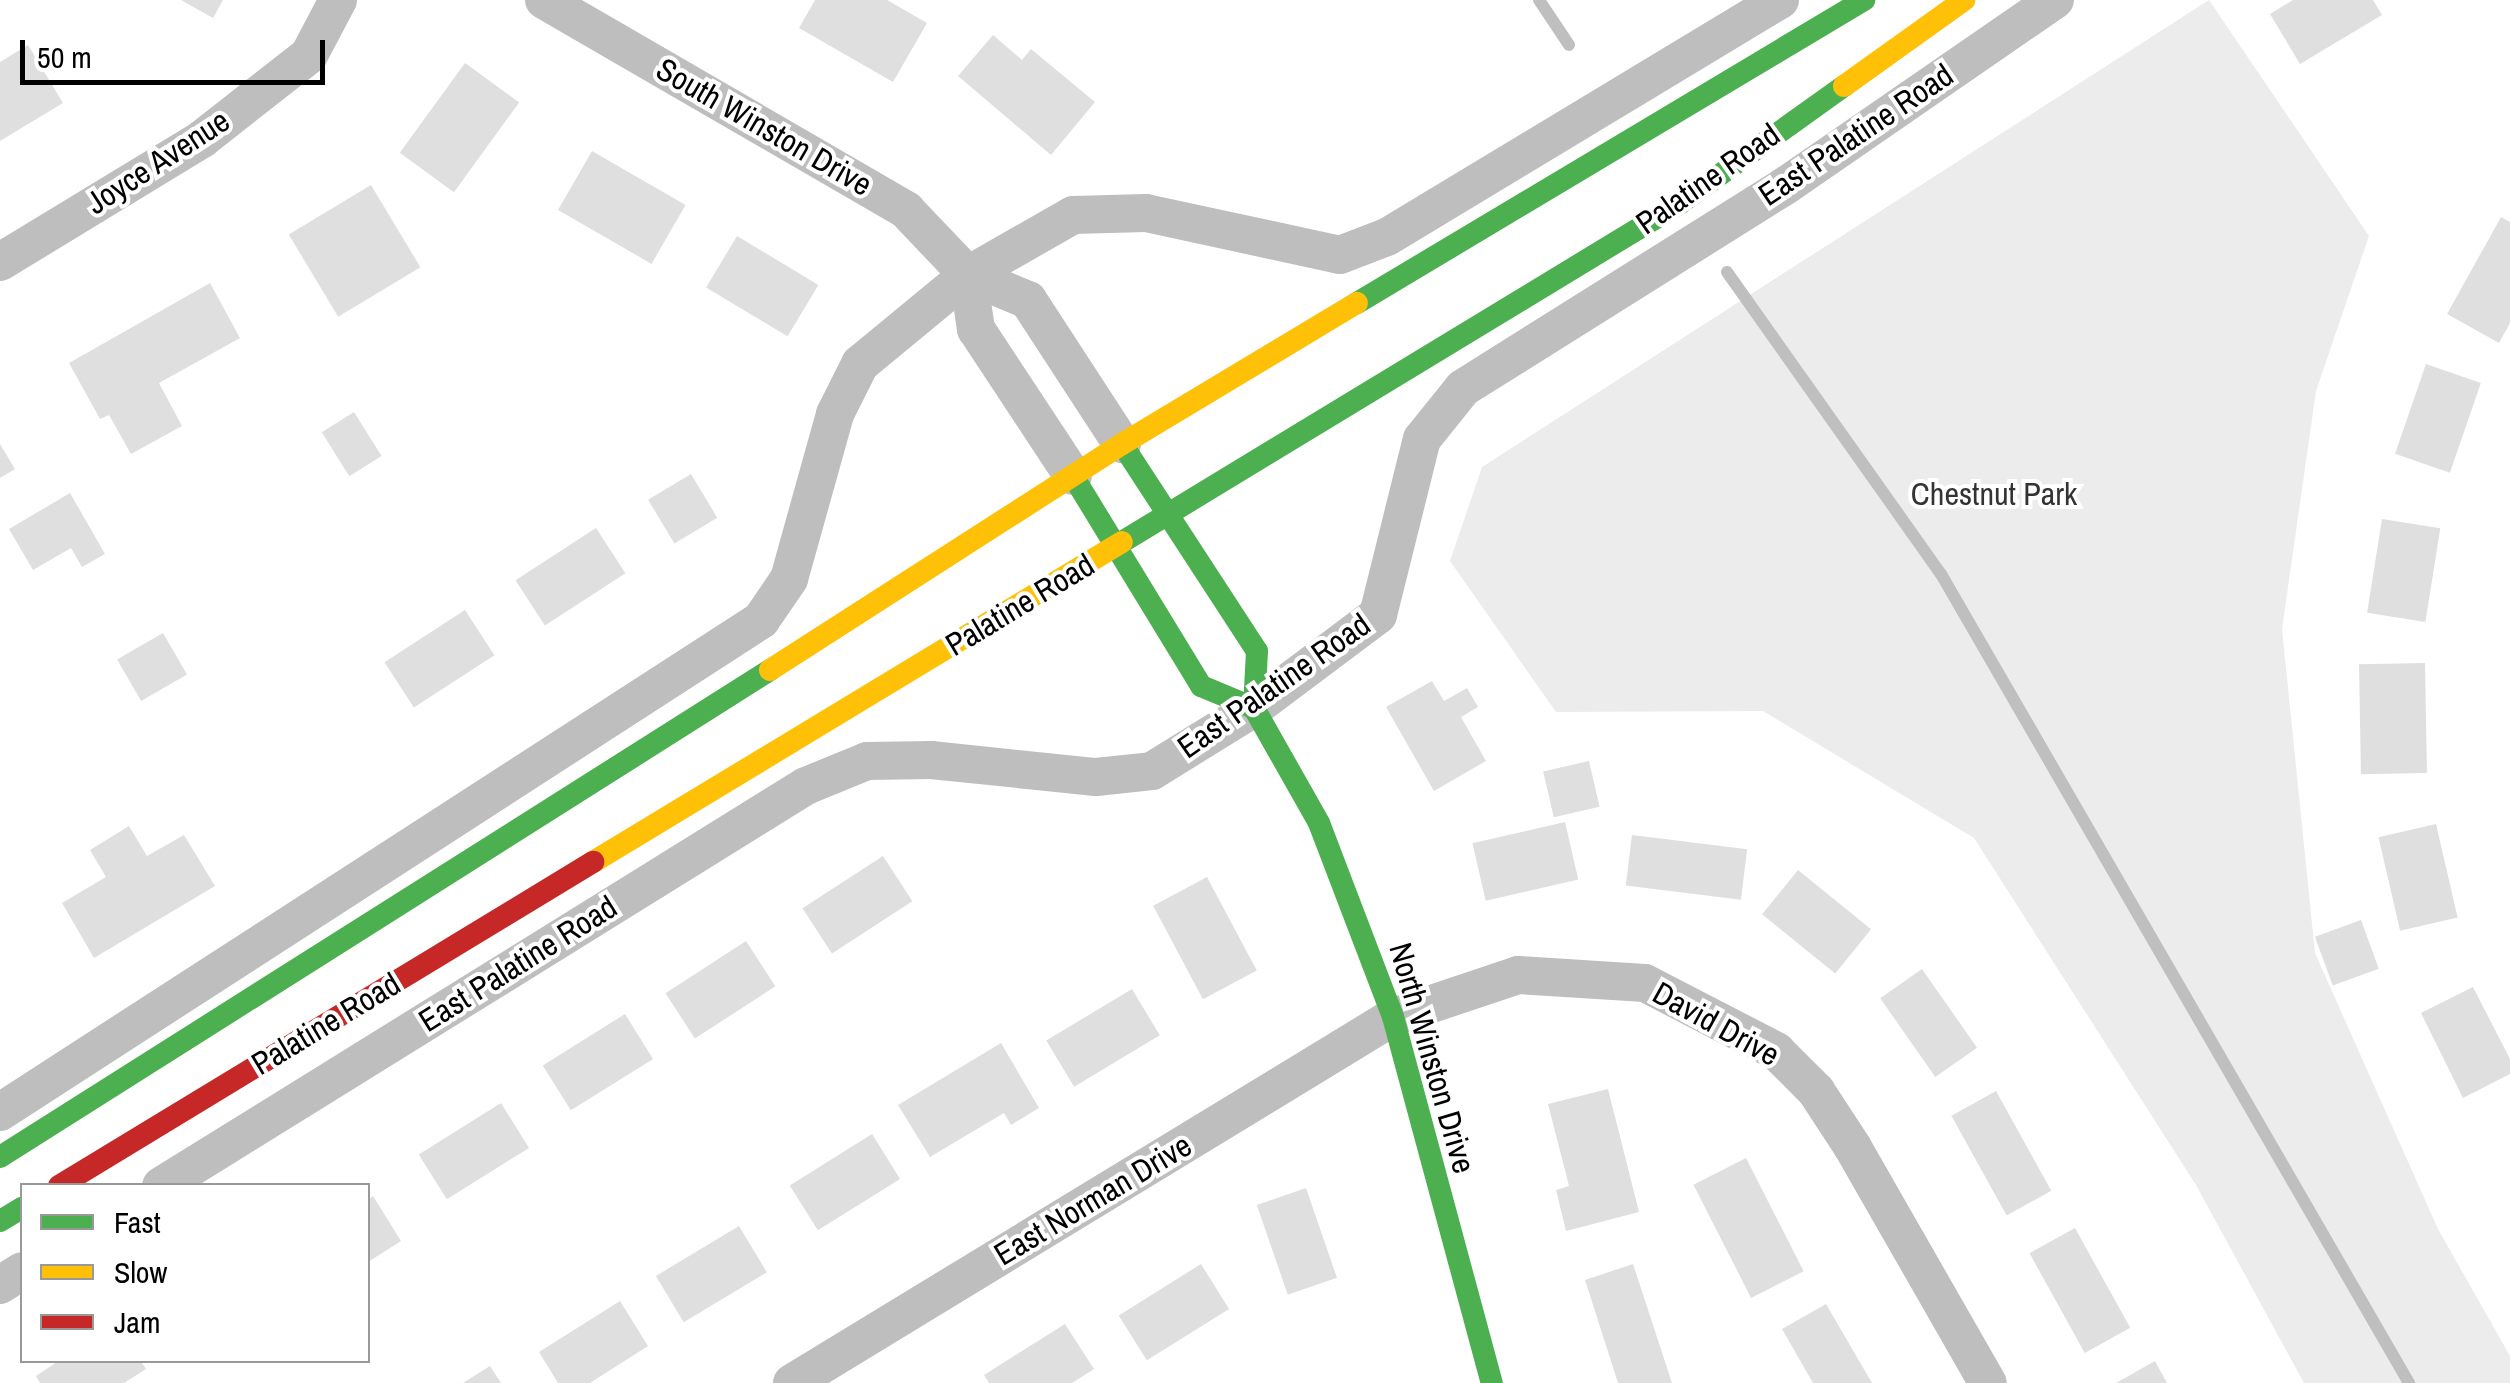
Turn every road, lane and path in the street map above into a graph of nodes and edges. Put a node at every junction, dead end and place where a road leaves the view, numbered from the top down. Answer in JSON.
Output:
{"nodes":[{"id":1,"x":338,"y":0,"type":"edge"},
{"id":2,"x":544,"y":0,"type":"edge"},
{"id":3,"x":1780,"y":0,"type":"edge"},
{"id":4,"x":1864,"y":0,"type":"edge"},
{"id":5,"x":1964,"y":0,"type":"edge"},
{"id":6,"x":2054,"y":0,"type":"edge"},
{"id":7,"x":0,"y":262,"type":"edge"},
{"id":8,"x":968,"y":275,"type":"junction"},
{"id":9,"x":1122,"y":444,"type":"junction"},
{"id":10,"x":1074,"y":476,"type":"junction"},
{"id":11,"x":1170,"y":514,"type":"junction"},
{"id":12,"x":1115,"y":548,"type":"junction"},
{"id":13,"x":1254,"y":708,"type":"junction"},
{"id":14,"x":1394,"y":1018,"type":"junction"},
{"id":15,"x":0,"y":1112,"type":"edge"},
{"id":16,"x":0,"y":1156,"type":"edge"},
{"id":17,"x":64,"y":1183,"type":"edge"},
{"id":18,"x":166,"y":1183,"type":"edge"},
{"id":19,"x":792,"y":1383,"type":"edge"},
{"id":20,"x":1492,"y":1383,"type":"edge"},
{"id":21,"x":1988,"y":1383,"type":"edge"}],
"edges":[{"from":1,"to":7,"type":"street","name":"Joyce Avenue"},
{"from":2,"to":8,"type":"street","name":"South Winston Drive"},
{"from":3,"to":8,"type":"street"},
{"from":4,"to":9,"type":"main road","name":"Palatine Road"},
{"from":5,"to":11,"type":"main road","name":"Palatine Road"},
{"from":6,"to":13,"type":"street","name":"East Palatine Road"},
{"from":8,"to":9,"type":"street","name":"South Winston Drive"},
{"from":8,"to":10,"type":"street"},
{"from":8,"to":15,"type":"street"},
{"from":9,"to":10,"type":"main road","name":"Palatine Road"},
{"from":9,"to":11,"type":"main road"},
{"from":10,"to":12,"type":"main road"},
{"from":10,"to":16,"type":"main road","name":"Palatine Road"},
{"from":11,"to":12,"type":"main road","name":"Palatine Road"},
{"from":11,"to":13,"type":"main road"},
{"from":12,"to":13,"type":"main road"},
{"from":12,"to":17,"type":"main road","name":"Palatine Road"},
{"from":13,"to":14,"type":"main road","name":"North Winston Drive"},
{"from":13,"to":18,"type":"street","name":"East Palatine Road"},
{"from":14,"to":19,"type":"street","name":"East Norman Drive"},
{"from":14,"to":20,"type":"main road","name":"North Winston Drive"},
{"from":14,"to":21,"type":"street","name":"David Drive"}]}
